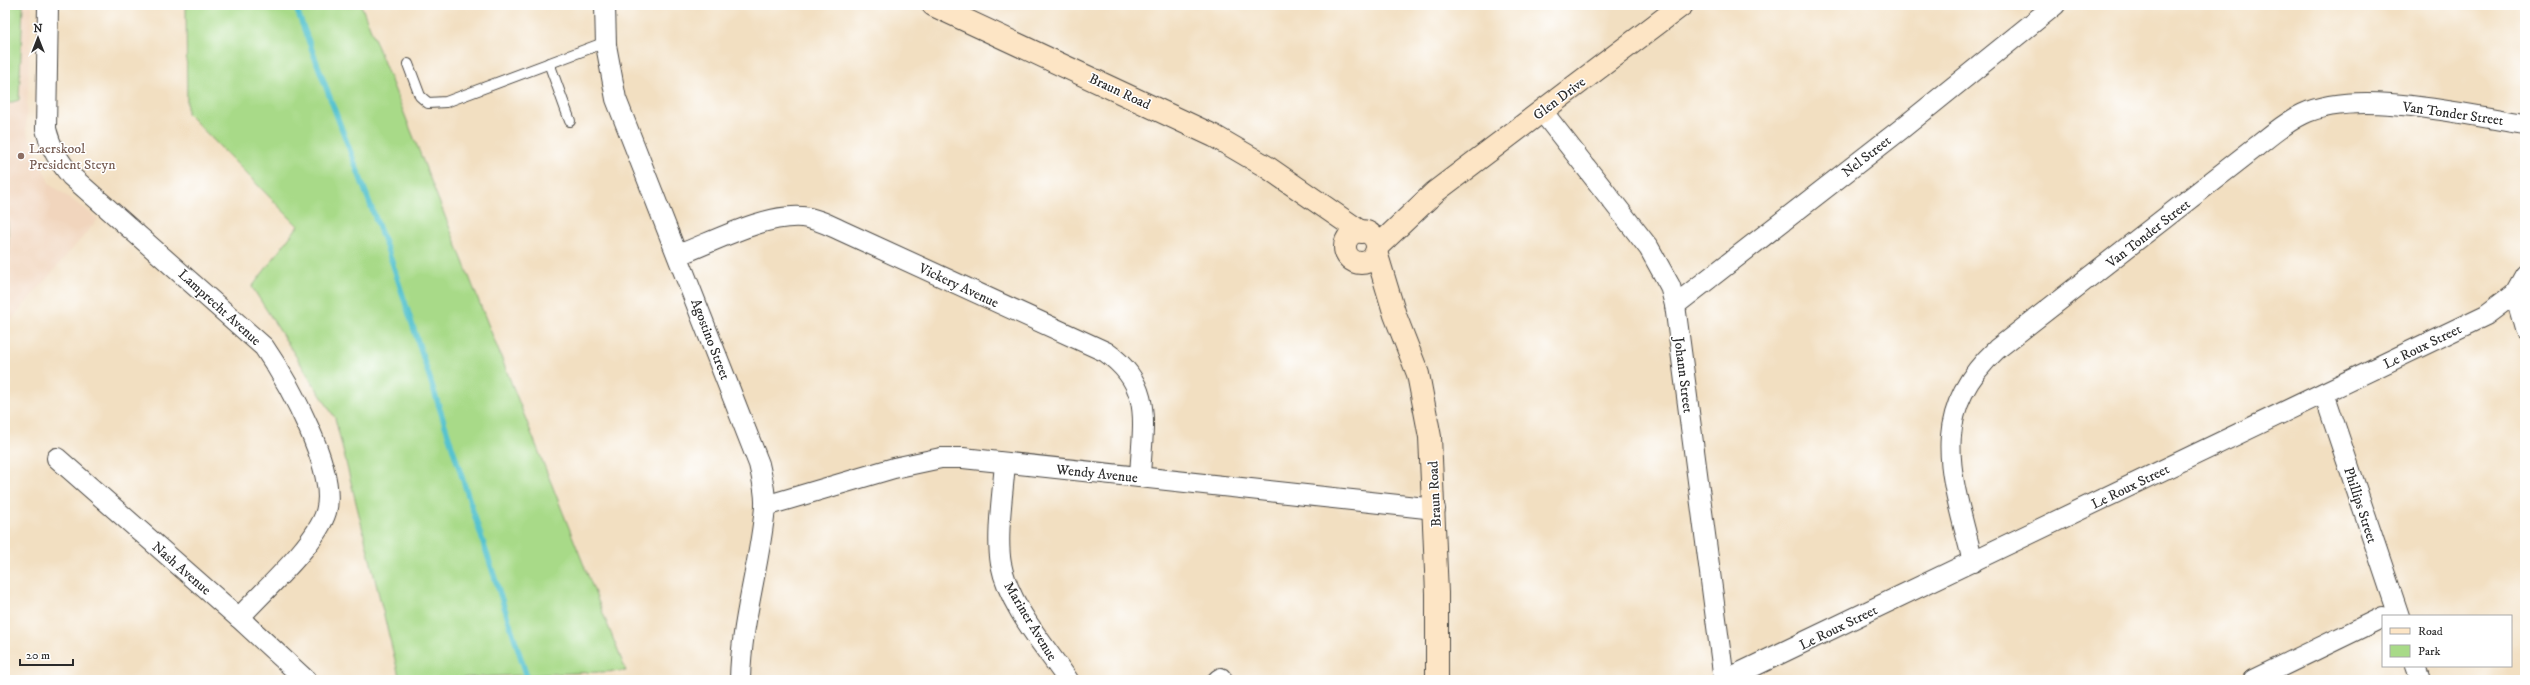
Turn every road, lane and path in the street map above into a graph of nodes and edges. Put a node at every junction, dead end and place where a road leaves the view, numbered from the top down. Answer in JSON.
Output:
{"nodes":[{"id":1,"x":48,"y":5,"type":"edge"},
{"id":2,"x":605,"y":5,"type":"edge"},
{"id":3,"x":933,"y":5,"type":"edge"},
{"id":4,"x":1682,"y":5,"type":"edge"},
{"id":5,"x":2055,"y":5,"type":"edge"},
{"id":6,"x":606,"y":42,"type":"junction"},
{"id":7,"x":549,"y":63,"type":"junction"},
{"id":8,"x":408,"y":64,"type":"dead end"},
{"id":9,"x":1542,"y":111,"type":"junction"},
{"id":10,"x":570,"y":121,"type":"dead end"},
{"id":11,"x":2525,"y":124,"type":"edge"},
{"id":12,"x":1365,"y":241,"type":"junction"},
{"id":13,"x":678,"y":255,"type":"junction"},
{"id":14,"x":1356,"y":262,"type":"joint"},
{"id":15,"x":2522,"y":282,"type":"edge"},
{"id":16,"x":1675,"y":305,"type":"junction"},
{"id":17,"x":1395,"y":315,"type":"junction"},
{"id":18,"x":2525,"y":329,"type":"edge"},
{"id":19,"x":2324,"y":393,"type":"junction"},
{"id":20,"x":57,"y":458,"type":"dead end"},
{"id":21,"x":1005,"y":463,"type":"junction"},
{"id":22,"x":1140,"y":477,"type":"junction"},
{"id":23,"x":765,"y":506,"type":"junction"},
{"id":24,"x":1435,"y":509,"type":"junction"},
{"id":25,"x":1973,"y":562,"type":"junction"},
{"id":26,"x":2391,"y":615,"type":"edge"},
{"id":27,"x":239,"y":618,"type":"junction"},
{"id":28,"x":2382,"y":619,"type":"edge"},
{"id":29,"x":2416,"y":667,"type":"edge"},
{"id":30,"x":306,"y":680,"type":"edge"},
{"id":31,"x":740,"y":680,"type":"edge"},
{"id":32,"x":1068,"y":680,"type":"edge"},
{"id":33,"x":1437,"y":680,"type":"edge"},
{"id":34,"x":1724,"y":680,"type":"edge"},
{"id":35,"x":2253,"y":680,"type":"edge"},
{"id":36,"x":2421,"y":680,"type":"edge"}],
"edges":[{"from":1,"to":27,"type":"street","name":"Lamprecht Avenue"},
{"from":2,"to":6,"type":"street","name":"Agostino Street"},
{"from":3,"to":12,"type":"street","name":"Braun Road"},
{"from":4,"to":9,"type":"street","name":"Glen Drive"},
{"from":5,"to":16,"type":"street","name":"Nel Street"},
{"from":6,"to":7,"type":"lane"},
{"from":6,"to":13,"type":"street","name":"Agostino Street"},
{"from":7,"to":8,"type":"lane"},
{"from":7,"to":10,"type":"lane"},
{"from":9,"to":12,"type":"street","name":"Glen Drive"},
{"from":9,"to":16,"type":"street","name":"Johann Street"},
{"from":11,"to":25,"type":"street","name":"Van Tonder Street"},
{"from":12,"to":14,"type":"street","name":"Glen Drive"},
{"from":12,"to":17,"type":"street","name":"Braun Road"},
{"from":13,"to":22,"type":"street","name":"Vickery Avenue"},
{"from":13,"to":23,"type":"street","name":"Agostino Street"},
{"from":14,"to":17,"type":"street","name":"Braun Road"},
{"from":15,"to":18,"type":"street"},
{"from":15,"to":19,"type":"street","name":"Le Roux Street"},
{"from":16,"to":34,"type":"street","name":"Johann Street"},
{"from":17,"to":24,"type":"street","name":"Braun Road"},
{"from":19,"to":25,"type":"street","name":"Le Roux Street"},
{"from":19,"to":26,"type":"street","name":"Phillips Street"},
{"from":20,"to":27,"type":"street","name":"Nash Avenue"},
{"from":21,"to":22,"type":"street","name":"Wendy Avenue"},
{"from":21,"to":23,"type":"street","name":"Wendy Avenue"},
{"from":21,"to":32,"type":"street","name":"Mariner Avenue"},
{"from":22,"to":24,"type":"street","name":"Wendy Avenue"},
{"from":23,"to":31,"type":"street","name":"Agostino Street"},
{"from":24,"to":33,"type":"street","name":"Braun Road"},
{"from":25,"to":34,"type":"street","name":"Le Roux Street"},
{"from":27,"to":30,"type":"street","name":"Nash Avenue"},
{"from":28,"to":35,"type":"street"},
{"from":29,"to":36,"type":"street"}]}
